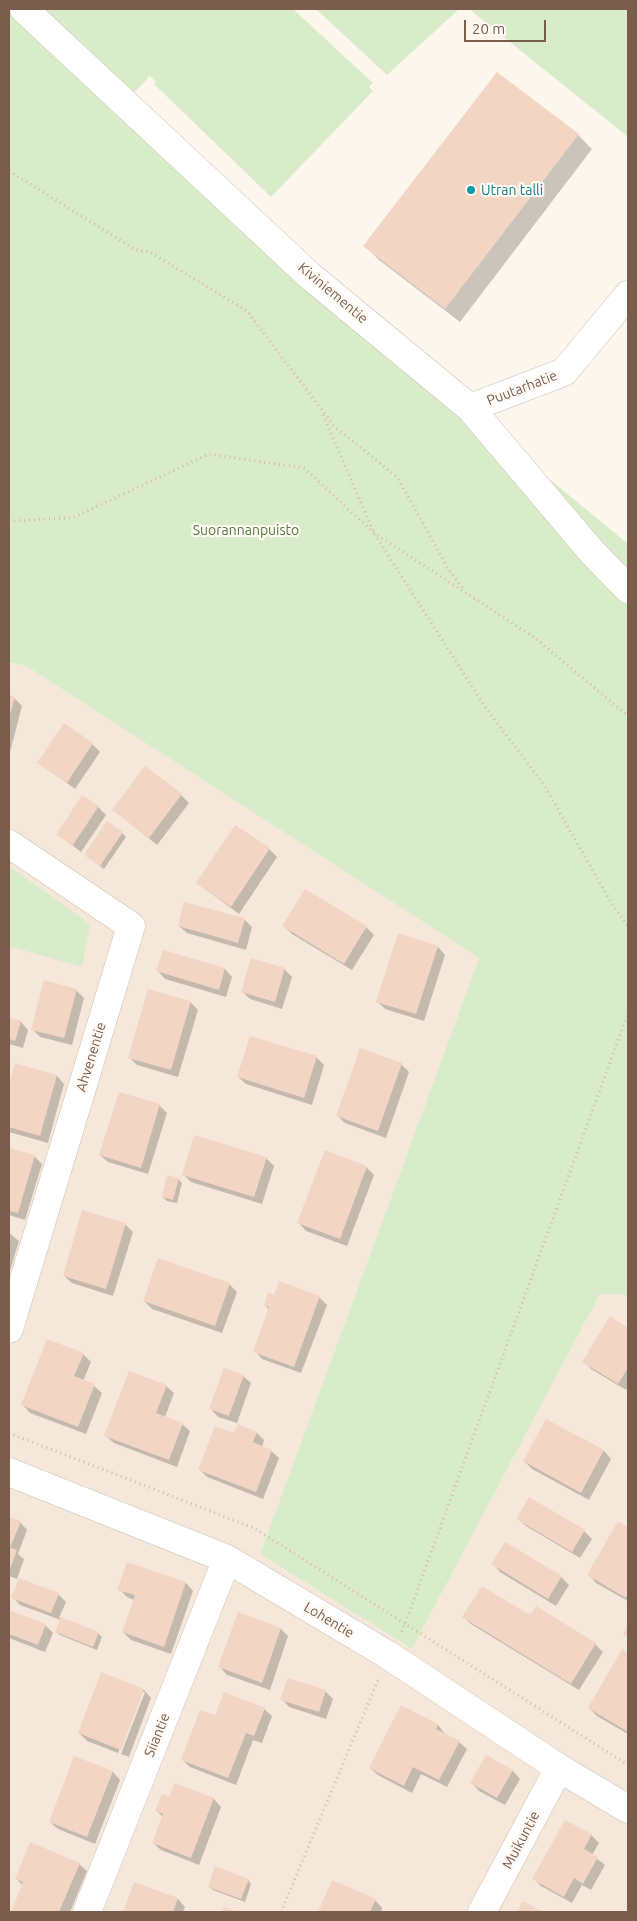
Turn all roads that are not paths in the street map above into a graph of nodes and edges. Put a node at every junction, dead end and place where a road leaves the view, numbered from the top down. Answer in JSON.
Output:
{"nodes":[{"id":1,"x":24,"y":9,"type":"edge"},
{"id":2,"x":628,"y":294,"type":"edge"},
{"id":3,"x":470,"y":408,"type":"junction"},
{"id":4,"x":628,"y":589,"type":"edge"},
{"id":5,"x":9,"y":844,"type":"edge"},
{"id":6,"x":9,"y":1329,"type":"edge"},
{"id":7,"x":9,"y":1472,"type":"edge"},
{"id":8,"x":227,"y":1559,"type":"junction"},
{"id":9,"x":559,"y":1768,"type":"junction"},
{"id":10,"x":628,"y":1809,"type":"edge"},
{"id":11,"x":87,"y":1912,"type":"edge"},
{"id":12,"x":482,"y":1912,"type":"edge"}],
"edges":[{"from":1,"to":3,"type":"street","name":"Kiviniementie"},
{"from":2,"to":3,"type":"street","name":"Puutarhatie"},
{"from":3,"to":4,"type":"street","name":"Kiviniementie"},
{"from":5,"to":6,"type":"street","name":"Ahvenentie"},
{"from":7,"to":8,"type":"street","name":"Lohentie"},
{"from":8,"to":9,"type":"street","name":"Lohentie"},
{"from":8,"to":11,"type":"street","name":"Siiantie"},
{"from":9,"to":10,"type":"street","name":"Lohentie"},
{"from":9,"to":12,"type":"street","name":"Muikuntie"}]}
